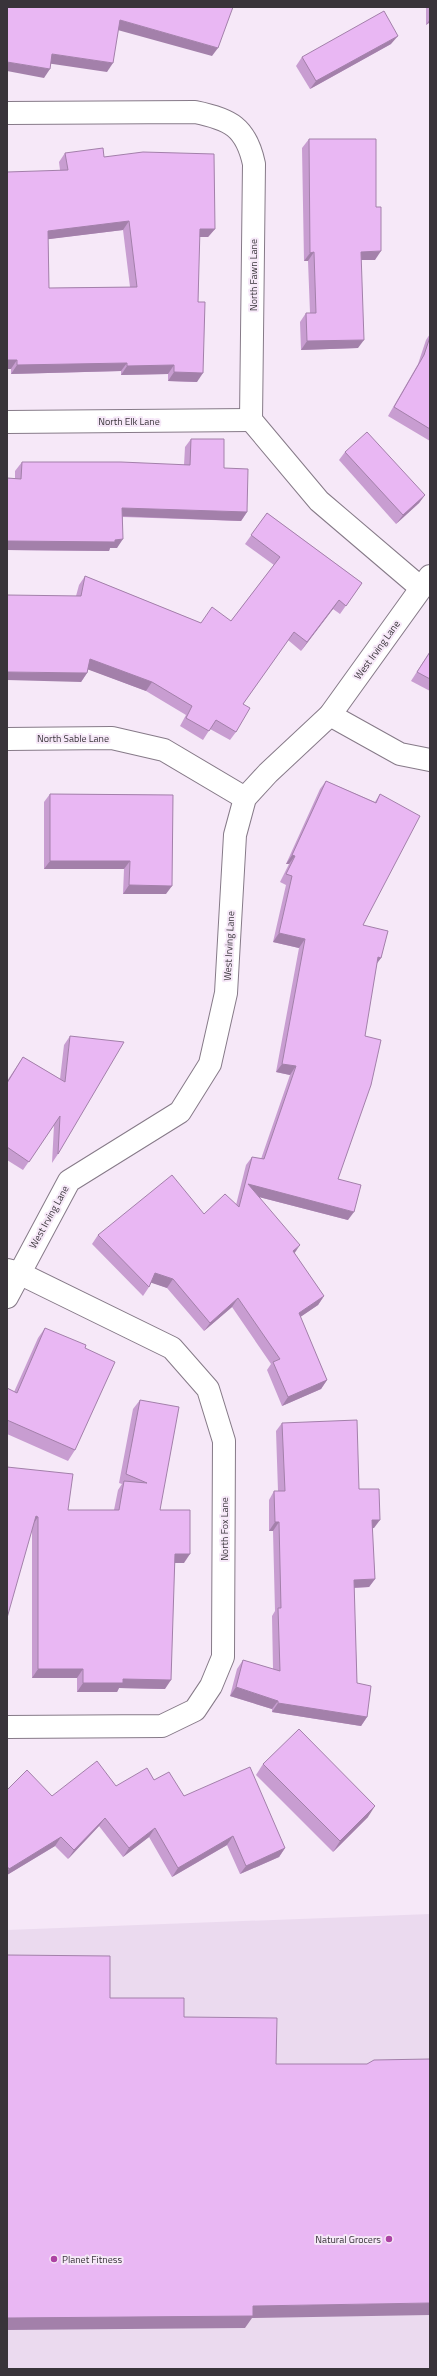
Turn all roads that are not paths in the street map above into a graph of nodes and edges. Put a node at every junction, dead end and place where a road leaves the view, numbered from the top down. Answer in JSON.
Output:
{"nodes":[{"id":1,"x":7,"y":113,"type":"edge"},
{"id":2,"x":251,"y":420,"type":"junction"},
{"id":3,"x":7,"y":422,"type":"edge"},
{"id":4,"x":426,"y":582,"type":"edge"},
{"id":5,"x":330,"y":715,"type":"junction"},
{"id":6,"x":7,"y":739,"type":"edge"},
{"id":7,"x":430,"y":760,"type":"edge"},
{"id":8,"x":245,"y":798,"type":"junction"},
{"id":9,"x":13,"y":1271,"type":"edge"},
{"id":10,"x":7,"y":1297,"type":"edge"},
{"id":11,"x":7,"y":1727,"type":"edge"}],
"edges":[{"from":1,"to":2,"type":"street","name":"North Fawn Lane"},
{"from":2,"to":3,"type":"street","name":"North Elk Lane"},
{"from":2,"to":4,"type":"street"},
{"from":4,"to":5,"type":"street","name":"West Irving Lane"},
{"from":5,"to":7,"type":"street"},
{"from":5,"to":8,"type":"street","name":"West Irving Lane"},
{"from":6,"to":8,"type":"street","name":"North Sable Lane"},
{"from":8,"to":9,"type":"street","name":"West Irving Lane"},
{"from":9,"to":10,"type":"street","name":"West Irving Lane"},
{"from":9,"to":11,"type":"street","name":"North Fox Lane"}]}
